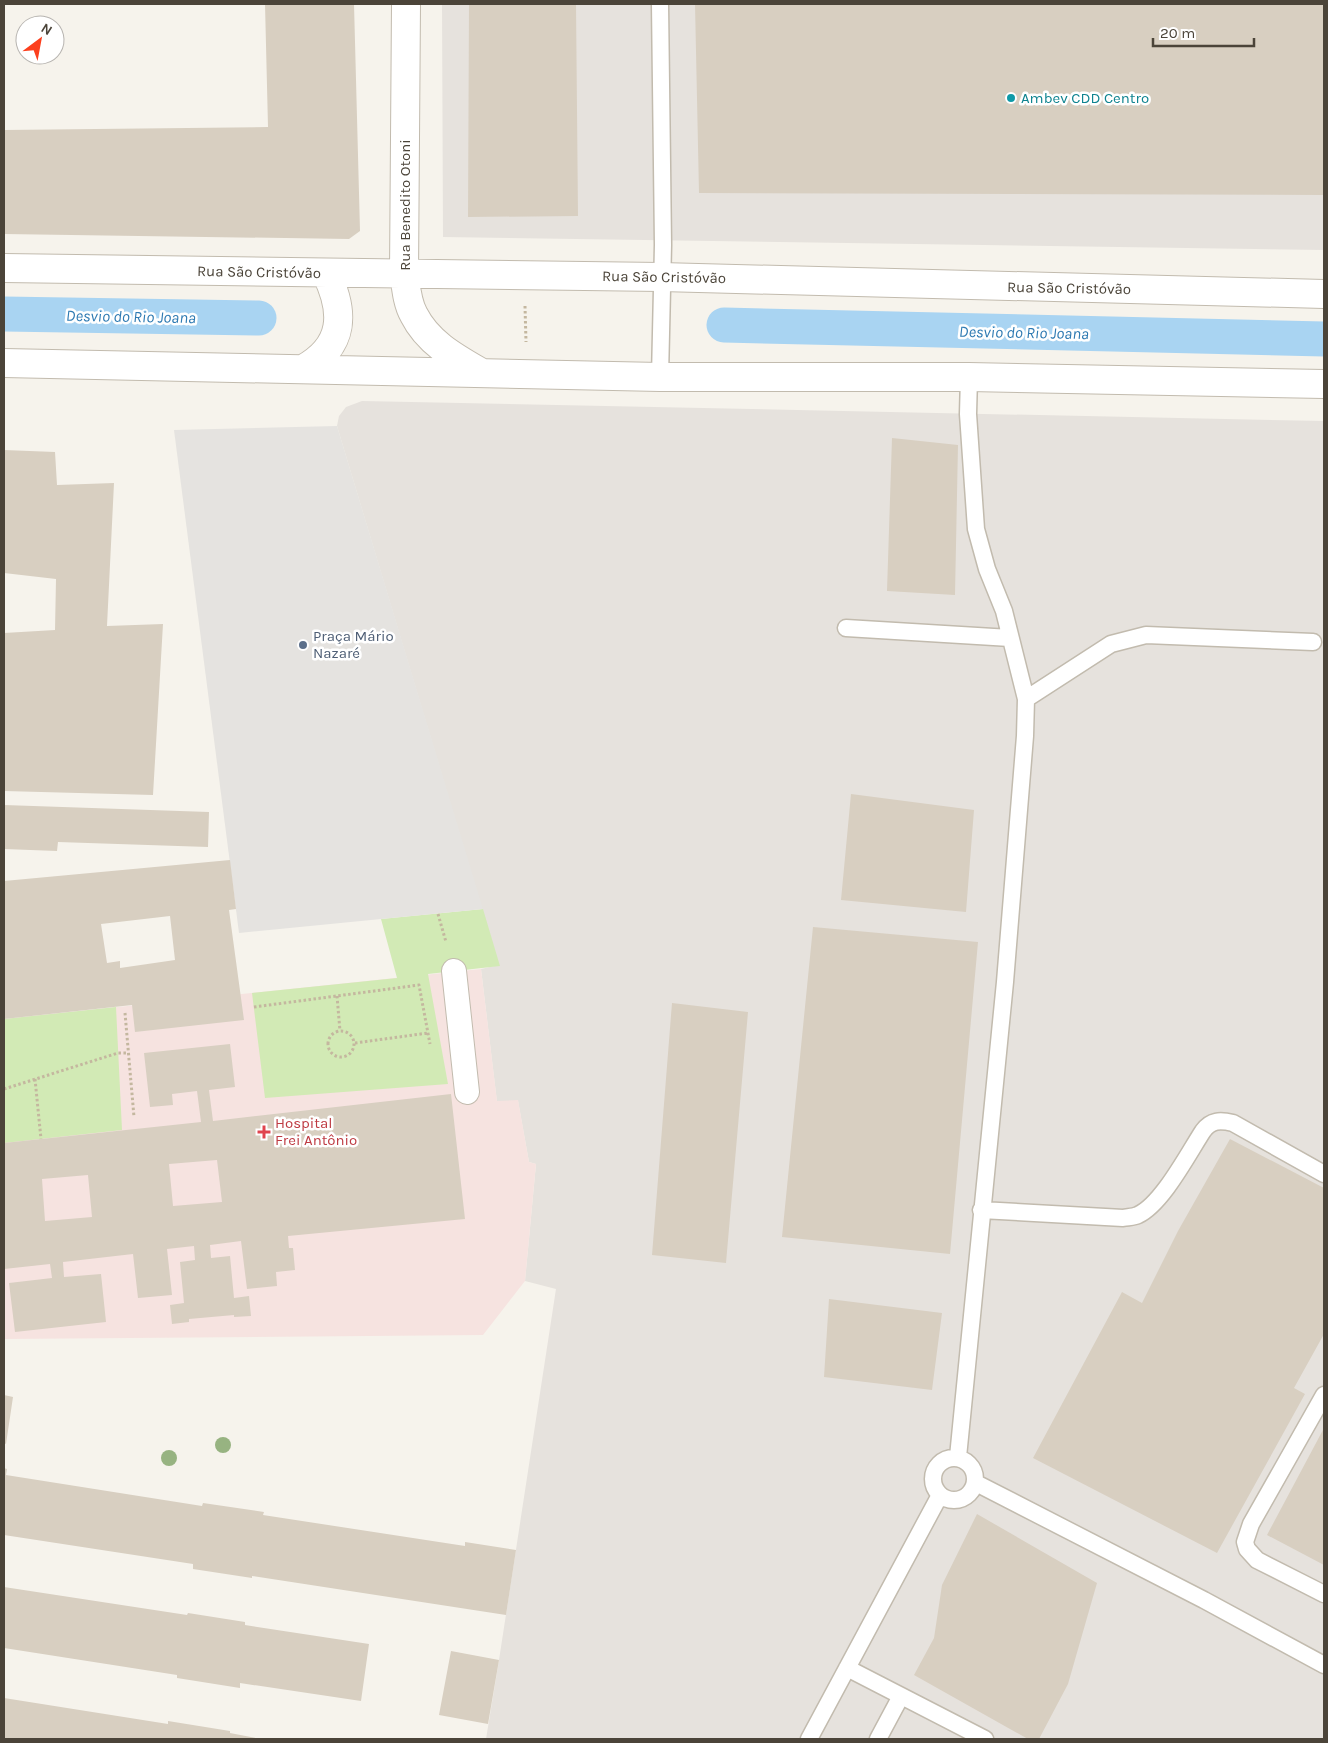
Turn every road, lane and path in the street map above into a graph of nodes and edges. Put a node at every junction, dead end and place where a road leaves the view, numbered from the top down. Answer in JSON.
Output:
{"nodes":[{"id":1,"x":406,"y":4,"type":"edge"},
{"id":2,"x":660,"y":4,"type":"edge"},
{"id":3,"x":4,"y":268,"type":"edge"},
{"id":4,"x":326,"y":273,"type":"junction"},
{"id":5,"x":404,"y":273,"type":"junction"},
{"id":6,"x":661,"y":277,"type":"junction"},
{"id":7,"x":1324,"y":294,"type":"edge"},
{"id":8,"x":525,"y":304,"type":"dead end"},
{"id":9,"x":526,"y":350,"type":"dead end"},
{"id":10,"x":4,"y":363,"type":"edge"},
{"id":11,"x":304,"y":369,"type":"junction"},
{"id":12,"x":482,"y":373,"type":"junction"},
{"id":13,"x":660,"y":377,"type":"junction"},
{"id":14,"x":969,"y":377,"type":"junction"},
{"id":15,"x":1324,"y":384,"type":"edge"},
{"id":16,"x":846,"y":628,"type":"dead end"},
{"id":17,"x":1010,"y":638,"type":"junction"},
{"id":18,"x":1313,"y":642,"type":"dead end"},
{"id":19,"x":1026,"y":698,"type":"junction"},
{"id":20,"x":454,"y":971,"type":"dead end"},
{"id":21,"x":337,"y":996,"type":"junction"},
{"id":22,"x":254,"y":1007,"type":"dead end"},
{"id":23,"x":125,"y":1013,"type":"dead end"},
{"id":24,"x":340,"y":1031,"type":"junction"},
{"id":25,"x":428,"y":1033,"type":"junction"},
{"id":26,"x":354,"y":1043,"type":"junction"},
{"id":27,"x":431,"y":1050,"type":"dead end"},
{"id":28,"x":128,"y":1053,"type":"junction"},
{"id":29,"x":35,"y":1080,"type":"junction"},
{"id":30,"x":4,"y":1089,"type":"edge"},
{"id":31,"x":467,"y":1092,"type":"dead end"},
{"id":32,"x":134,"y":1117,"type":"dead end"},
{"id":33,"x":41,"y":1139,"type":"dead end"},
{"id":34,"x":1324,"y":1174,"type":"edge"},
{"id":35,"x":981,"y":1210,"type":"junction"},
{"id":36,"x":1324,"y":1395,"type":"edge"},
{"id":37,"x":958,"y":1457,"type":"junction"},
{"id":38,"x":976,"y":1483,"type":"junction"},
{"id":39,"x":940,"y":1495,"type":"junction"},
{"id":40,"x":1324,"y":1594,"type":"edge"},
{"id":41,"x":1324,"y":1665,"type":"edge"},
{"id":42,"x":847,"y":1668,"type":"junction"},
{"id":43,"x":901,"y":1696,"type":"junction"},
{"id":44,"x":809,"y":1739,"type":"edge"},
{"id":45,"x":878,"y":1739,"type":"edge"},
{"id":46,"x":985,"y":1739,"type":"edge"}],
"edges":[{"from":1,"to":5,"type":"street","name":"Rua Benedito Otoni"},
{"from":2,"to":6,"type":"lane"},
{"from":3,"to":4,"type":"street","name":"Rua São Cristóvão"},
{"from":4,"to":5,"type":"street","name":"Rua São Cristóvão"},
{"from":4,"to":11,"type":"street"},
{"from":5,"to":6,"type":"street","name":"Rua São Cristóvão"},
{"from":5,"to":12,"type":"street","name":"Rua Benedito Otoni"},
{"from":6,"to":7,"type":"street","name":"Rua São Cristóvão"},
{"from":6,"to":13,"type":"lane"},
{"from":8,"to":9,"type":"path"},
{"from":10,"to":11,"type":"street"},
{"from":11,"to":12,"type":"street"},
{"from":12,"to":13,"type":"street"},
{"from":13,"to":14,"type":"street"},
{"from":14,"to":15,"type":"street"},
{"from":14,"to":17,"type":"lane"},
{"from":16,"to":17,"type":"lane"},
{"from":17,"to":19,"type":"lane"},
{"from":18,"to":19,"type":"lane"},
{"from":19,"to":35,"type":"lane"},
{"from":20,"to":31,"type":"street"},
{"from":21,"to":22,"type":"path"},
{"from":21,"to":24,"type":"path"},
{"from":21,"to":25,"type":"path"},
{"from":23,"to":28,"type":"path"},
{"from":24,"to":26,"type":"path"},
{"from":24,"to":26,"type":"path"},
{"from":25,"to":26,"type":"path"},
{"from":25,"to":27,"type":"path"},
{"from":28,"to":29,"type":"path"},
{"from":28,"to":32,"type":"path"},
{"from":29,"to":30,"type":"path"},
{"from":29,"to":33,"type":"path"},
{"from":34,"to":35,"type":"lane"},
{"from":35,"to":37,"type":"lane"},
{"from":36,"to":40,"type":"lane"},
{"from":37,"to":38,"type":"lane"},
{"from":37,"to":39,"type":"lane"},
{"from":38,"to":39,"type":"lane"},
{"from":38,"to":41,"type":"lane"},
{"from":39,"to":42,"type":"lane"},
{"from":42,"to":43,"type":"lane"},
{"from":42,"to":44,"type":"lane"},
{"from":43,"to":45,"type":"lane"},
{"from":43,"to":46,"type":"lane"}]}
